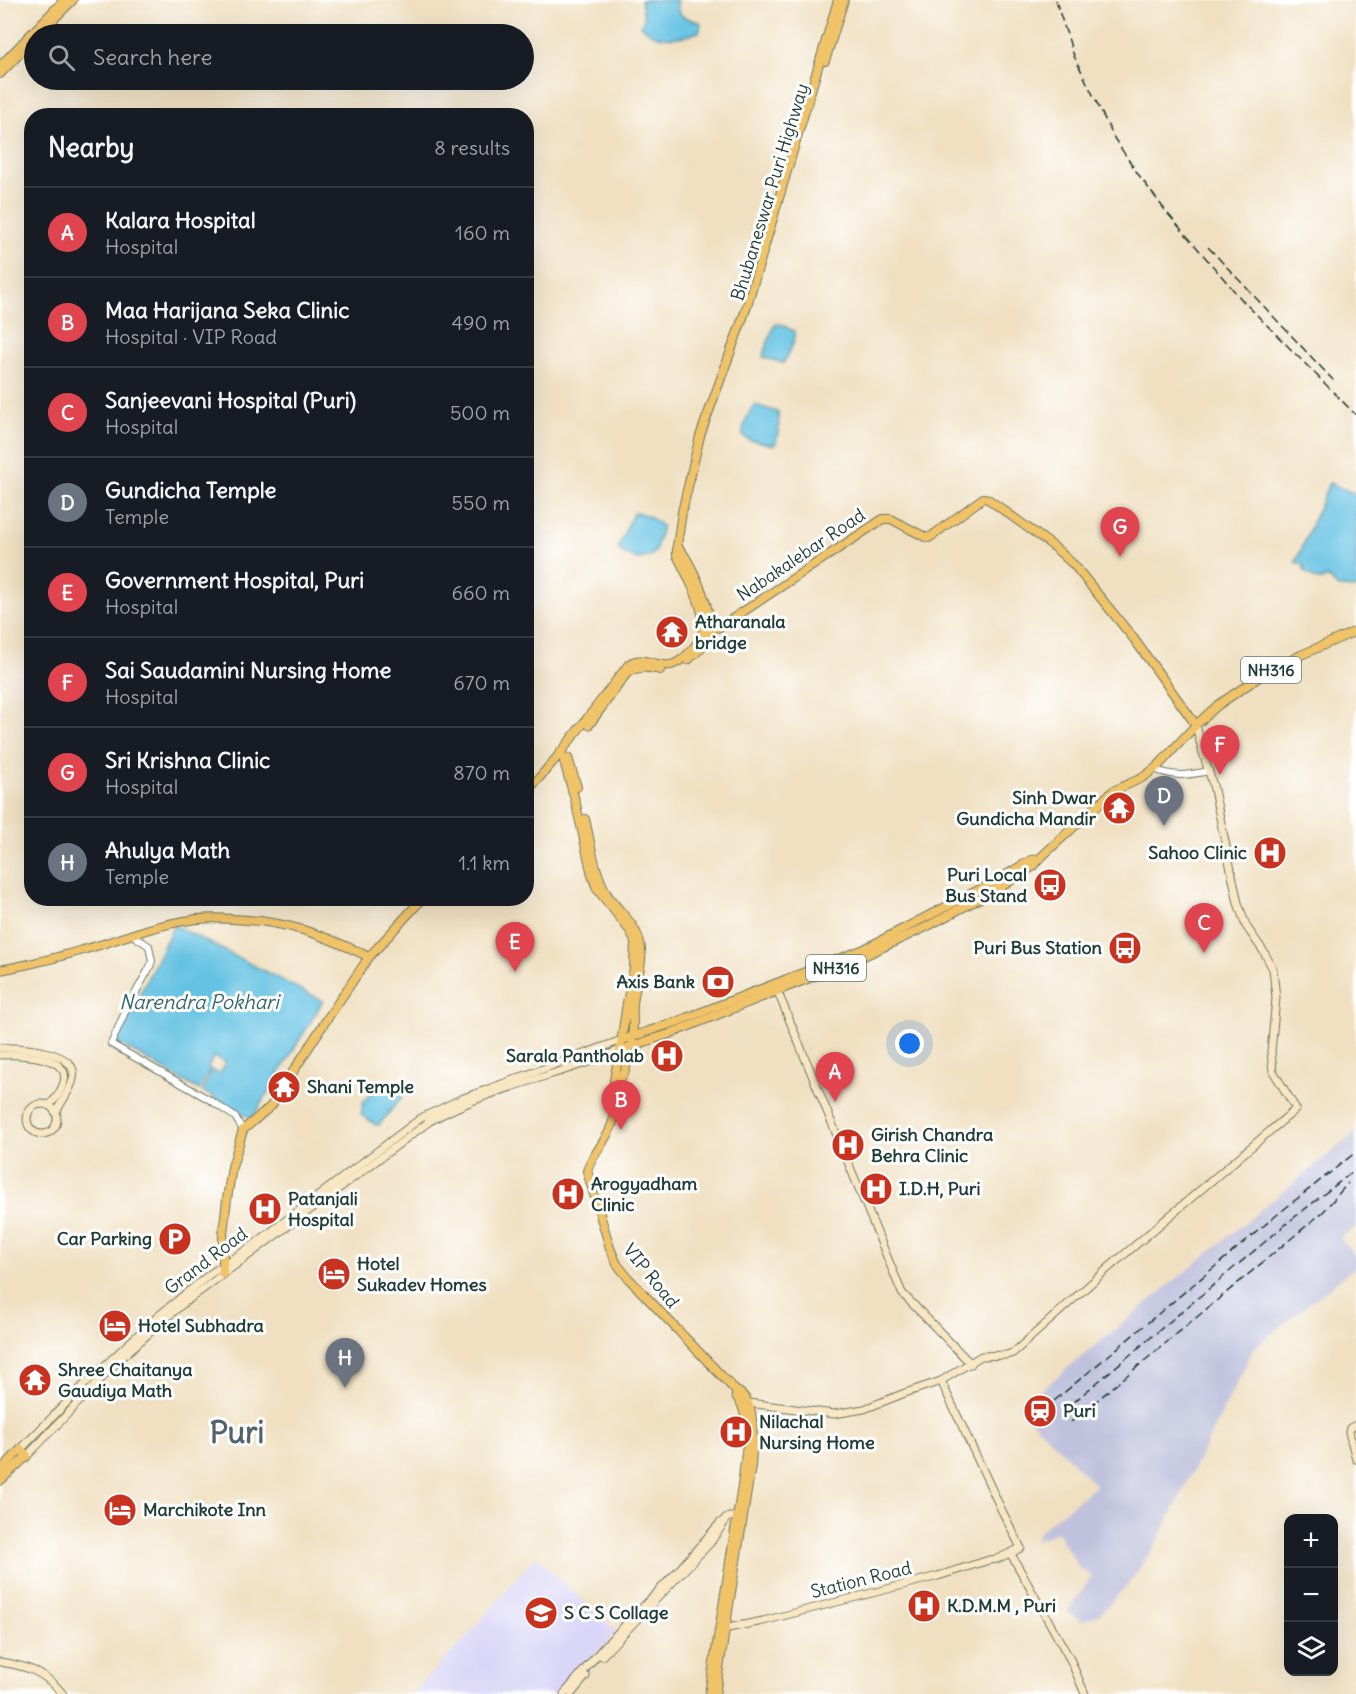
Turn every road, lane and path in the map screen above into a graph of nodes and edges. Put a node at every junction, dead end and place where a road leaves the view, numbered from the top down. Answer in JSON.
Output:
{"nodes":[{"id":1,"x":838,"y":0,"type":"edge"},
{"id":2,"x":844,"y":0,"type":"edge"},
{"id":3,"x":69,"y":1,"type":"edge"},
{"id":4,"x":57,"y":12,"type":"junction"},
{"id":5,"x":45,"y":24,"type":"edge"},
{"id":6,"x":47,"y":24,"type":"edge"},
{"id":7,"x":24,"y":45,"type":"joint"},
{"id":8,"x":0,"y":66,"type":"edge"},
{"id":9,"x":820,"y":69,"type":"junction"},
{"id":10,"x":0,"y":74,"type":"edge"},
{"id":11,"x":677,"y":546,"type":"junction"},
{"id":12,"x":696,"y":587,"type":"junction"},
{"id":13,"x":704,"y":609,"type":"junction"},
{"id":14,"x":710,"y":619,"type":"junction"},
{"id":15,"x":730,"y":621,"type":"junction"},
{"id":16,"x":706,"y":630,"type":"junction"},
{"id":17,"x":1356,"y":632,"type":"edge"},
{"id":18,"x":1196,"y":725,"type":"junction"},
{"id":19,"x":563,"y":753,"type":"junction"},
{"id":20,"x":1154,"y":769,"type":"junction"},
{"id":21,"x":1209,"y":771,"type":"junction"},
{"id":22,"x":534,"y":784,"type":"edge"},
{"id":23,"x":1039,"y":859,"type":"junction"},
{"id":24,"x":416,"y":906,"type":"edge"},
{"id":25,"x":614,"y":907,"type":"junction"},
{"id":26,"x":131,"y":934,"type":"junction"},
{"id":27,"x":369,"y":957,"type":"junction"},
{"id":28,"x":0,"y":970,"type":"edge"},
{"id":29,"x":777,"y":990,"type":"junction"},
{"id":30,"x":633,"y":1036,"type":"junction"},
{"id":31,"x":622,"y":1040,"type":"junction"},
{"id":32,"x":630,"y":1047,"type":"junction"},
{"id":33,"x":0,"y":1048,"type":"edge"},
{"id":34,"x":620,"y":1050,"type":"junction"},
{"id":35,"x":0,"y":1055,"type":"edge"},
{"id":36,"x":615,"y":1091,"type":"junction"},
{"id":37,"x":49,"y":1105,"type":"junction"},
{"id":38,"x":56,"y":1112,"type":"junction"},
{"id":39,"x":243,"y":1130,"type":"junction"},
{"id":40,"x":224,"y":1265,"type":"junction"},
{"id":41,"x":223,"y":1274,"type":"junction"},
{"id":42,"x":971,"y":1364,"type":"junction"},
{"id":43,"x":941,"y":1381,"type":"junction"},
{"id":44,"x":736,"y":1391,"type":"junction"},
{"id":45,"x":749,"y":1403,"type":"junction"},
{"id":46,"x":1356,"y":1425,"type":"edge"},
{"id":47,"x":21,"y":1449,"type":"junction"},
{"id":48,"x":27,"y":1456,"type":"junction"},
{"id":49,"x":1356,"y":1459,"type":"edge"},
{"id":50,"x":0,"y":1471,"type":"edge"},
{"id":51,"x":0,"y":1481,"type":"edge"},
{"id":52,"x":740,"y":1517,"type":"junction"},
{"id":53,"x":725,"y":1520,"type":"junction"},
{"id":54,"x":1011,"y":1554,"type":"junction"},
{"id":55,"x":721,"y":1632,"type":"junction"},
{"id":56,"x":0,"y":1662,"type":"edge"},
{"id":57,"x":63,"y":1694,"type":"edge"},
{"id":58,"x":564,"y":1694,"type":"edge"},
{"id":59,"x":571,"y":1694,"type":"edge"},
{"id":60,"x":709,"y":1694,"type":"edge"},
{"id":61,"x":715,"y":1694,"type":"edge"},
{"id":62,"x":1085,"y":1694,"type":"edge"}],
"edges":[{"from":1,"to":9,"type":"main road","name":"Bhubaneswar Puri Highway"},
{"from":2,"to":9,"type":"main road","name":"Bhubaneswar Puri Highway"},
{"from":3,"to":4,"type":"main road"},
{"from":4,"to":5,"type":"main road"},
{"from":4,"to":6,"type":"main road"},
{"from":7,"to":8,"type":"main road"},
{"from":7,"to":10,"type":"main road"},
{"from":9,"to":11,"type":"main road","name":"Bhubaneswar Puri Highway"},
{"from":11,"to":12,"type":"main road","name":"Bhubaneswar Puri Highway"},
{"from":11,"to":12,"type":"main road"},
{"from":12,"to":13,"type":"main road"},
{"from":13,"to":14,"type":"main road"},
{"from":13,"to":16,"type":"main road"},
{"from":14,"to":15,"type":"main road"},
{"from":14,"to":16,"type":"main road"},
{"from":15,"to":16,"type":"main road","name":"Nabakalebar Road"},
{"from":15,"to":18,"type":"main road","name":"Nabakalebar Road"},
{"from":16,"to":19,"type":"main road"},
{"from":17,"to":18,"type":"main road","number":"NH316"},
{"from":18,"to":20,"type":"main road","number":"NH316"},
{"from":18,"to":21,"type":"main road"},
{"from":19,"to":22,"type":"main road"},
{"from":19,"to":25,"type":"main road"},
{"from":20,"to":21,"type":"street"},
{"from":20,"to":23,"type":"main road","number":"NH316"},
{"from":21,"to":42,"type":"main road"},
{"from":23,"to":29,"type":"main road","number":"NH316"},
{"from":23,"to":30,"type":"main road","number":"NH316"},
{"from":24,"to":27,"type":"main road"},
{"from":25,"to":30,"type":"main road","name":"VIP Road"},
{"from":25,"to":31,"type":"main road","name":"VIP Road"},
{"from":26,"to":27,"type":"main road"},
{"from":26,"to":28,"type":"main road"},
{"from":26,"to":39,"type":"street"},
{"from":27,"to":39,"type":"main road"},
{"from":29,"to":32,"type":"main road","number":"NH316"},
{"from":29,"to":42,"type":"main road"},
{"from":30,"to":31,"type":"main road","number":"NH316"},
{"from":30,"to":32,"type":"main road","name":"VIP Road"},
{"from":31,"to":34,"type":"main road","name":"VIP Road"},
{"from":31,"to":40,"type":"main road","name":"Grand Road"},
{"from":32,"to":34,"type":"main road","number":"NH316"},
{"from":32,"to":36,"type":"main road","name":"VIP Road"},
{"from":33,"to":38,"type":"main road"},
{"from":34,"to":36,"type":"main road","name":"VIP Road"},
{"from":34,"to":41,"type":"main road","name":"Grand Road"},
{"from":35,"to":37,"type":"main road"},
{"from":36,"to":44,"type":"main road","name":"VIP Road"},
{"from":37,"to":38,"type":"main road"},
{"from":37,"to":38,"type":"main road"},
{"from":39,"to":40,"type":"main road"},
{"from":40,"to":41,"type":"main road"},
{"from":40,"to":47,"type":"main road","name":"Grand Road"},
{"from":41,"to":48,"type":"main road","name":"Grand Road"},
{"from":42,"to":43,"type":"main road"},
{"from":43,"to":45,"type":"main road"},
{"from":43,"to":54,"type":"main road"},
{"from":44,"to":45,"type":"main road","name":"VIP Road"},
{"from":44,"to":52,"type":"main road","name":"VIP Road"},
{"from":45,"to":52,"type":"main road","name":"VIP Road"},
{"from":46,"to":49,"type":"main road"},
{"from":47,"to":48,"type":"main road"},
{"from":47,"to":50,"type":"main road","name":"Grand Road"},
{"from":48,"to":51,"type":"main road","name":"Grand Road"},
{"from":52,"to":53,"type":"main road"},
{"from":52,"to":55,"type":"main road","name":"VIP Road"},
{"from":53,"to":58,"type":"main road"},
{"from":53,"to":59,"type":"main road"},
{"from":54,"to":55,"type":"main road","name":"Station Road"},
{"from":54,"to":62,"type":"main road"},
{"from":55,"to":60,"type":"main road","name":"VIP Road"},
{"from":55,"to":61,"type":"main road","name":"VIP Road"},
{"from":56,"to":57,"type":"main road"}]}
